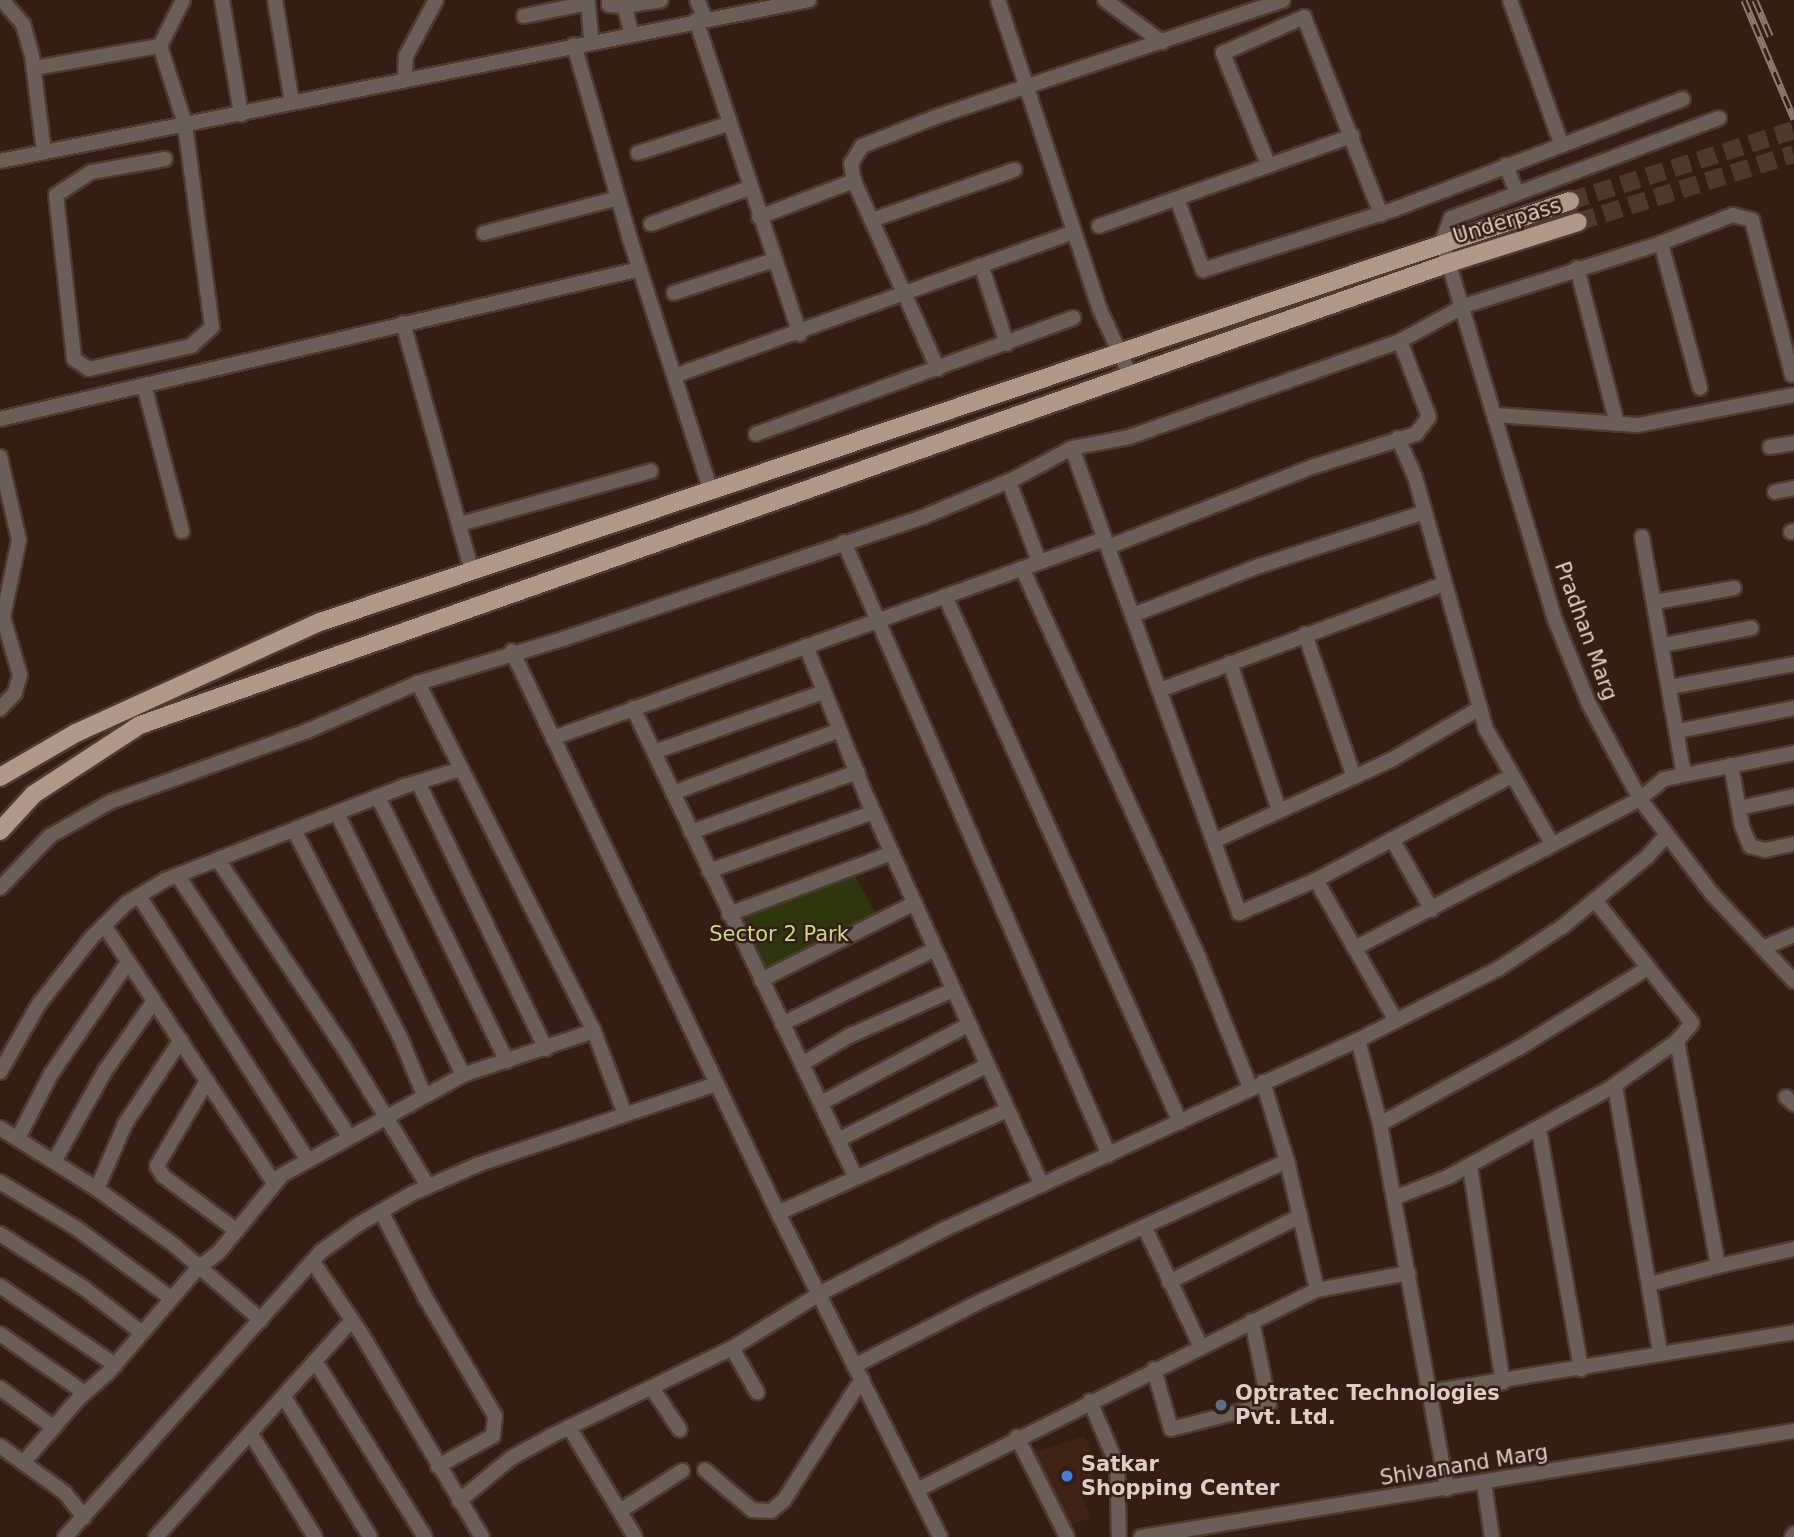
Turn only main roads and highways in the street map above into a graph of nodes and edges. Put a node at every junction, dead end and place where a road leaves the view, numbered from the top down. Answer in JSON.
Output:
{"nodes":[{"id":1,"x":1570,"y":201,"type":"tunnel mouth"},
{"id":2,"x":1578,"y":222,"type":"tunnel mouth"},
{"id":3,"x":0,"y":777,"type":"edge"},
{"id":4,"x":0,"y":831,"type":"edge"}],
"edges":[{"from":1,"to":3,"type":"main road","name":"Underpass"},
{"from":2,"to":4,"type":"main road","name":"Underpass"}]}
